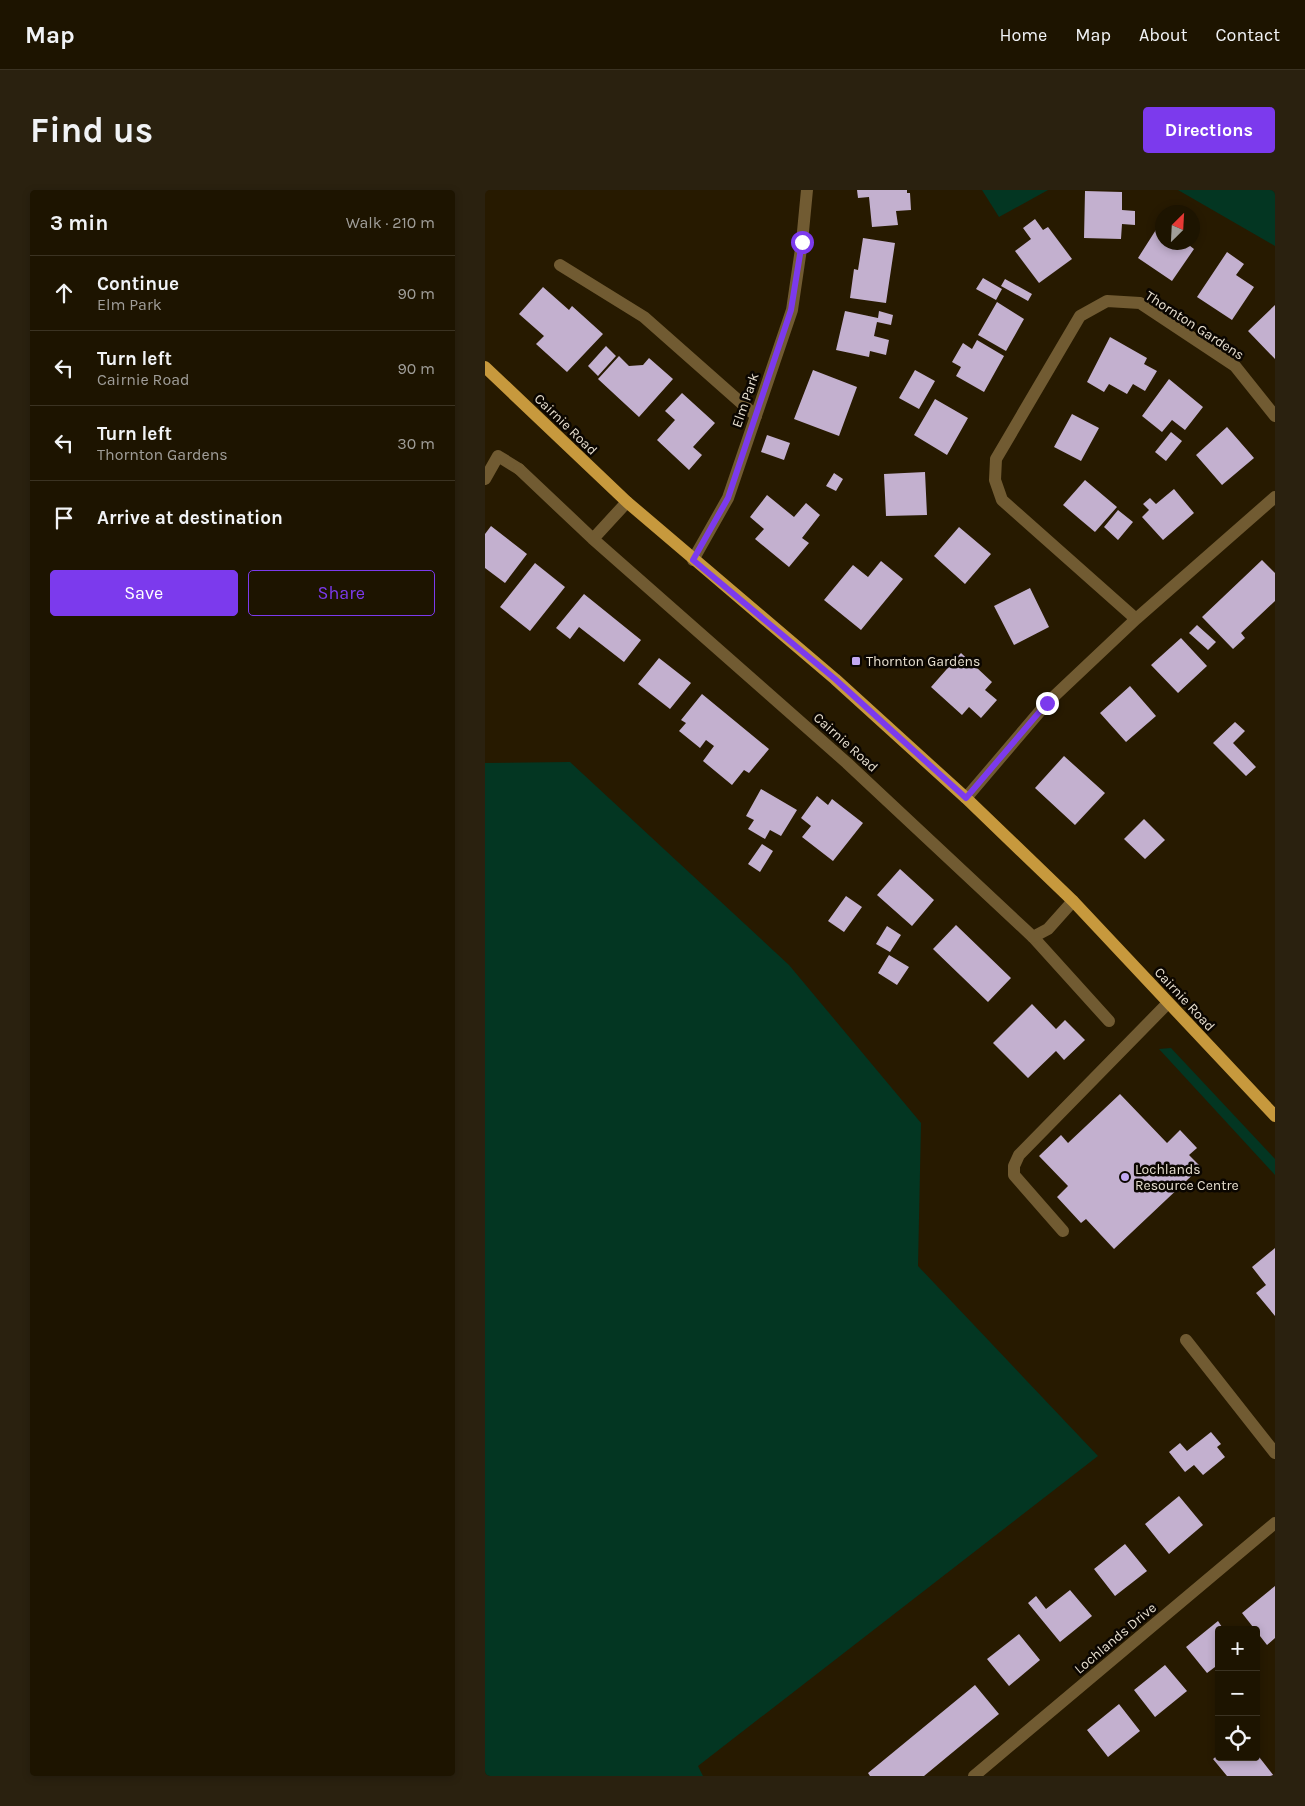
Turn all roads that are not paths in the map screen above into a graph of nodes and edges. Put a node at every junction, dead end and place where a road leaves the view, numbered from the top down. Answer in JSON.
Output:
{"nodes":[{"id":1,"x":807,"y":190,"type":"edge"},
{"id":2,"x":560,"y":265,"type":"dead end"},
{"id":3,"x":485,"y":367,"type":"edge"},
{"id":4,"x":755,"y":416,"type":"junction"},
{"id":5,"x":1275,"y":416,"type":"edge"},
{"id":6,"x":485,"y":479,"type":"edge"},
{"id":7,"x":1275,"y":497,"type":"edge"},
{"id":8,"x":627,"y":502,"type":"junction"},
{"id":9,"x":593,"y":539,"type":"junction"},
{"id":10,"x":693,"y":560,"type":"junction"},
{"id":11,"x":1136,"y":619,"type":"junction"},
{"id":12,"x":966,"y":798,"type":"junction"},
{"id":13,"x":1073,"y":901,"type":"junction"},
{"id":14,"x":1033,"y":937,"type":"junction"},
{"id":15,"x":1169,"y":1003,"type":"junction"},
{"id":16,"x":1109,"y":1020,"type":"dead end"},
{"id":17,"x":1275,"y":1116,"type":"edge"},
{"id":18,"x":1063,"y":1232,"type":"dead end"},
{"id":19,"x":1186,"y":1340,"type":"dead end"},
{"id":20,"x":1275,"y":1453,"type":"edge"},
{"id":21,"x":1275,"y":1523,"type":"edge"},
{"id":22,"x":974,"y":1776,"type":"edge"}],
"edges":[{"from":1,"to":4,"type":"street","name":"Elm Park"},
{"from":2,"to":4,"type":"street"},
{"from":3,"to":8,"type":"main road","name":"Cairnie Road"},
{"from":4,"to":10,"type":"street","name":"Elm Park"},
{"from":5,"to":11,"type":"street","name":"Thornton Gardens"},
{"from":6,"to":9,"type":"street","name":"Cairnie Road"},
{"from":7,"to":11,"type":"street"},
{"from":8,"to":9,"type":"street"},
{"from":8,"to":10,"type":"main road","name":"Cairnie Road"},
{"from":9,"to":14,"type":"street","name":"Cairnie Road"},
{"from":10,"to":12,"type":"main road","name":"Cairnie Road"},
{"from":11,"to":12,"type":"street"},
{"from":12,"to":13,"type":"main road","name":"Cairnie Road"},
{"from":13,"to":14,"type":"street"},
{"from":13,"to":15,"type":"main road","name":"Cairnie Road"},
{"from":14,"to":16,"type":"street","name":"Cairnie Road"},
{"from":15,"to":17,"type":"main road","name":"Cairnie Road"},
{"from":15,"to":18,"type":"street"},
{"from":19,"to":20,"type":"street"},
{"from":21,"to":22,"type":"street","name":"Lochlands Drive"}]}
